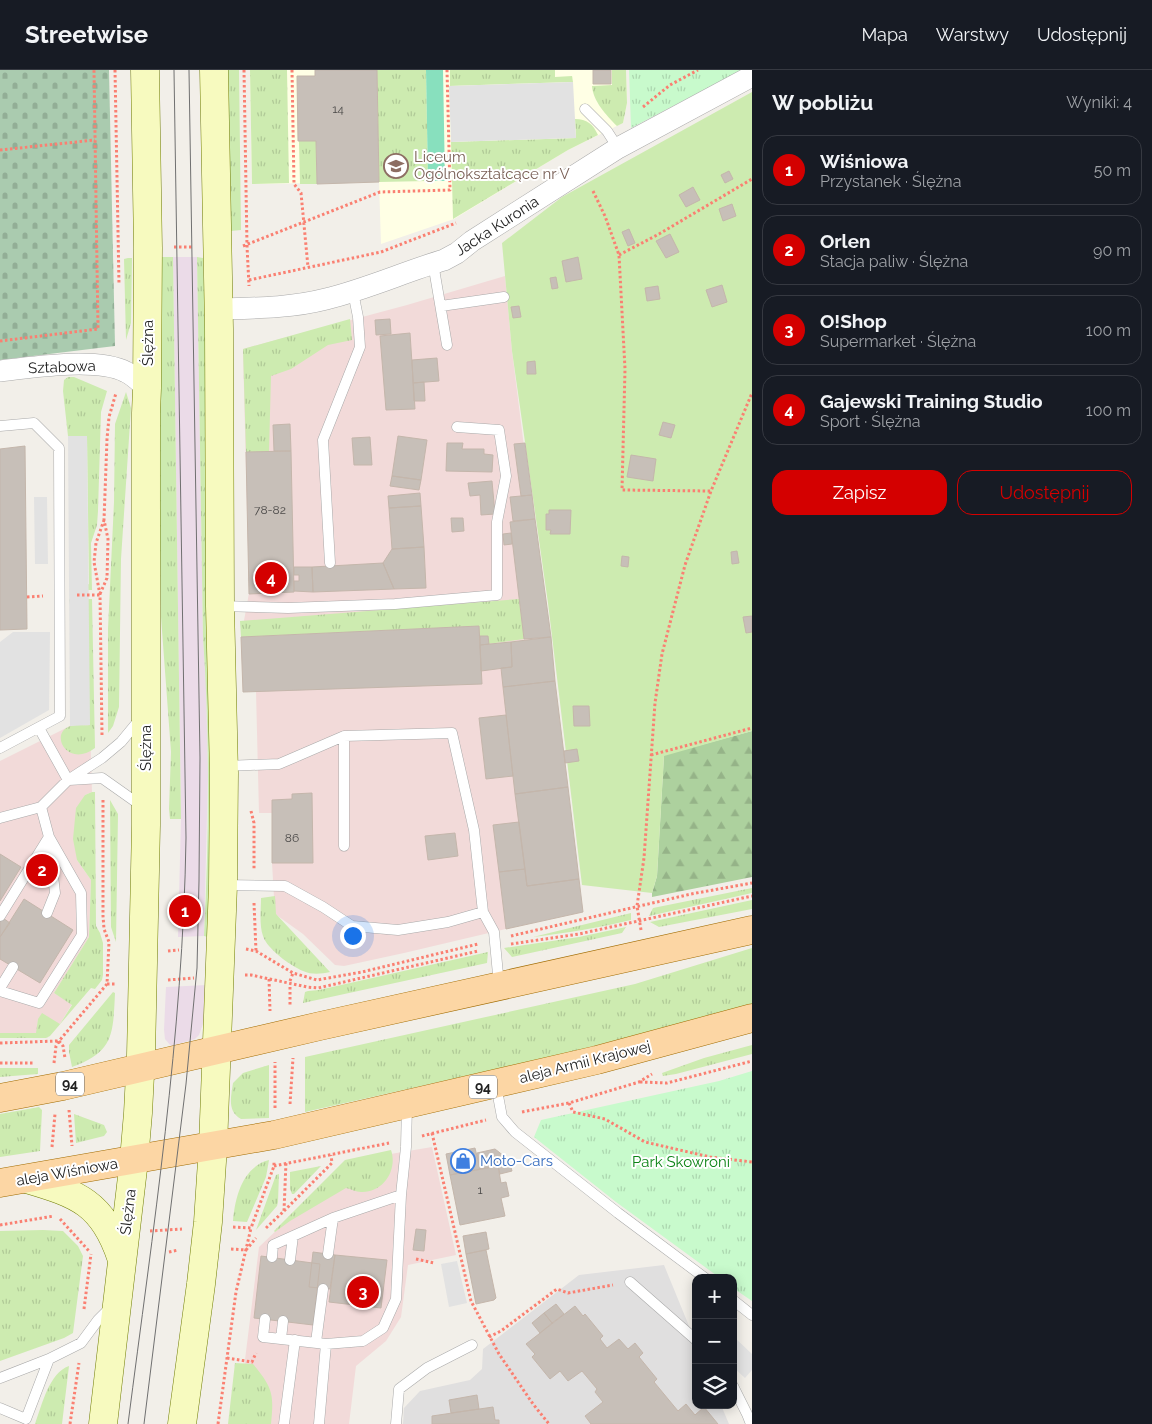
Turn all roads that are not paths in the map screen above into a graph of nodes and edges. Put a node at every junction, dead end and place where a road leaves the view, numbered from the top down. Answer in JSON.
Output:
{"nodes":[{"id":1,"x":145,"y":70,"type":"edge"},
{"id":2,"x":214,"y":70,"type":"edge"},
{"id":3,"x":752,"y":76,"type":"edge"},
{"id":4,"x":585,"y":109,"type":"dead end"},
{"id":5,"x":618,"y":148,"type":"junction"},
{"id":6,"x":433,"y":263,"type":"junction"},
{"id":7,"x":353,"y":292,"type":"junction"},
{"id":8,"x":504,"y":297,"type":"dead end"},
{"id":9,"x":441,"y":306,"type":"junction"},
{"id":10,"x":219,"y":309,"type":"junction"},
{"id":11,"x":447,"y":345,"type":"dead end"},
{"id":12,"x":0,"y":371,"type":"edge"},
{"id":13,"x":148,"y":388,"type":"junction"},
{"id":14,"x":0,"y":426,"type":"edge"},
{"id":15,"x":457,"y":427,"type":"dead end"},
{"id":16,"x":330,"y":563,"type":"dead end"},
{"id":17,"x":220,"y":606,"type":"junction"},
{"id":18,"x":146,"y":710,"type":"junction"},
{"id":19,"x":39,"y":728,"type":"junction"},
{"id":20,"x":344,"y":736,"type":"junction"},
{"id":21,"x":0,"y":748,"type":"edge"},
{"id":22,"x":224,"y":766,"type":"junction"},
{"id":23,"x":68,"y":780,"type":"junction"},
{"id":24,"x":41,"y":807,"type":"junction"},
{"id":25,"x":146,"y":810,"type":"junction"},
{"id":26,"x":0,"y":818,"type":"edge"},
{"id":27,"x":49,"y":837,"type":"junction"},
{"id":28,"x":344,"y":846,"type":"dead end"},
{"id":29,"x":223,"y":885,"type":"junction"},
{"id":30,"x":484,"y":912,"type":"junction"},
{"id":31,"x":47,"y":913,"type":"dead end"},
{"id":32,"x":0,"y":916,"type":"edge"},
{"id":33,"x":752,"y":930,"type":"edge"},
{"id":34,"x":13,"y":967,"type":"dead end"},
{"id":35,"x":499,"y":986,"type":"junction"},
{"id":36,"x":0,"y":990,"type":"edge"},
{"id":37,"x":752,"y":1018,"type":"edge"},
{"id":38,"x":216,"y":1050,"type":"junction"},
{"id":39,"x":140,"y":1068,"type":"junction"},
{"id":40,"x":496,"y":1084,"type":"junction"},
{"id":41,"x":0,"y":1098,"type":"edge"},
{"id":42,"x":407,"y":1104,"type":"junction"},
{"id":43,"x":213,"y":1146,"type":"junction"},
{"id":44,"x":134,"y":1160,"type":"junction"},
{"id":45,"x":26,"y":1179,"type":"junction"},
{"id":46,"x":0,"y":1183,"type":"edge"},
{"id":47,"x":401,"y":1195,"type":"junction"},
{"id":48,"x":333,"y":1218,"type":"junction"},
{"id":49,"x":293,"y":1236,"type":"junction"},
{"id":50,"x":328,"y":1254,"type":"dead end"},
{"id":51,"x":121,"y":1257,"type":"junction"},
{"id":52,"x":272,"y":1257,"type":"dead end"},
{"id":53,"x":290,"y":1260,"type":"dead end"},
{"id":54,"x":700,"y":1274,"type":"edge"},
{"id":55,"x":630,"y":1282,"type":"road end"},
{"id":56,"x":323,"y":1289,"type":"dead end"},
{"id":57,"x":117,"y":1302,"type":"junction"},
{"id":58,"x":737,"y":1303,"type":"edge"},
{"id":59,"x":752,"y":1315,"type":"edge"},
{"id":60,"x":265,"y":1319,"type":"dead end"},
{"id":61,"x":283,"y":1321,"type":"dead end"},
{"id":62,"x":692,"y":1336,"type":"edge"},
{"id":63,"x":281,"y":1339,"type":"junction"},
{"id":64,"x":295,"y":1340,"type":"junction"},
{"id":65,"x":321,"y":1343,"type":"junction"},
{"id":66,"x":472,"y":1344,"type":"road end"},
{"id":67,"x":49,"y":1358,"type":"junction"},
{"id":68,"x":0,"y":1378,"type":"edge"},
{"id":69,"x":737,"y":1394,"type":"edge"},
{"id":70,"x":1,"y":1412,"type":"edge"},
{"id":71,"x":25,"y":1422,"type":"edge"},
{"id":72,"x":103,"y":1424,"type":"edge"},
{"id":73,"x":182,"y":1424,"type":"edge"},
{"id":74,"x":284,"y":1424,"type":"edge"},
{"id":75,"x":319,"y":1424,"type":"edge"},
{"id":76,"x":396,"y":1424,"type":"edge"},
{"id":77,"x":751,"y":1424,"type":"edge"}],
"edges":[{"from":1,"to":13,"type":"main road","name":"Ślężna"},
{"from":2,"to":10,"type":"main road"},
{"from":3,"to":5,"type":"street","name":"Jacka Kuronia"},
{"from":4,"to":5,"type":"lane"},
{"from":5,"to":6,"type":"street","name":"Jacka Kuronia"},
{"from":6,"to":7,"type":"street","name":"Jacka Kuronia"},
{"from":6,"to":9,"type":"lane"},
{"from":7,"to":10,"type":"street","name":"Jacka Kuronia"},
{"from":7,"to":16,"type":"lane"},
{"from":8,"to":9,"type":"lane"},
{"from":9,"to":11,"type":"lane"},
{"from":10,"to":17,"type":"main road"},
{"from":12,"to":13,"type":"street","name":"Sztabowa"},
{"from":13,"to":18,"type":"main road","name":"Ślężna"},
{"from":14,"to":19,"type":"lane"},
{"from":15,"to":17,"type":"lane"},
{"from":17,"to":22,"type":"main road"},
{"from":18,"to":23,"type":"lane"},
{"from":18,"to":25,"type":"main road","name":"Ślężna"},
{"from":19,"to":21,"type":"lane"},
{"from":19,"to":23,"type":"lane"},
{"from":20,"to":22,"type":"lane"},
{"from":20,"to":28,"type":"lane"},
{"from":20,"to":30,"type":"lane"},
{"from":22,"to":29,"type":"main road"},
{"from":23,"to":24,"type":"lane"},
{"from":23,"to":25,"type":"lane"},
{"from":24,"to":26,"type":"lane"},
{"from":24,"to":27,"type":"lane"},
{"from":25,"to":39,"type":"main road","name":"Ślężna"},
{"from":27,"to":31,"type":"lane"},
{"from":27,"to":32,"type":"lane"},
{"from":27,"to":36,"type":"lane"},
{"from":29,"to":30,"type":"lane"},
{"from":29,"to":38,"type":"main road"},
{"from":30,"to":35,"type":"lane"},
{"from":33,"to":35,"type":"main road","number":"94"},
{"from":34,"to":36,"type":"lane"},
{"from":35,"to":38,"type":"main road","number":"94"},
{"from":37,"to":40,"type":"main road","name":"aleja Armii Krajowej","number":"94"},
{"from":38,"to":39,"type":"main road","number":"94"},
{"from":38,"to":43,"type":"main road"},
{"from":39,"to":41,"type":"main road","number":"94"},
{"from":39,"to":44,"type":"main road","name":"Ślężna"},
{"from":40,"to":42,"type":"main road","name":"aleja Armii Krajowej","number":"94"},
{"from":40,"to":54,"type":"lane"},
{"from":42,"to":43,"type":"main road","name":"aleja Armii Krajowej","number":"94"},
{"from":42,"to":47,"type":"lane"},
{"from":43,"to":44,"type":"main road","number":"94"},
{"from":43,"to":73,"type":"main road"},
{"from":44,"to":45,"type":"main road","name":"aleja Wiśniowa","number":"94"},
{"from":44,"to":51,"type":"main road","name":"Ślężna"},
{"from":45,"to":46,"type":"main road","name":"aleja Wiśniowa","number":"94"},
{"from":45,"to":51,"type":"main road"},
{"from":47,"to":48,"type":"lane"},
{"from":47,"to":65,"type":"lane"},
{"from":48,"to":49,"type":"lane"},
{"from":48,"to":50,"type":"lane"},
{"from":49,"to":52,"type":"lane"},
{"from":49,"to":53,"type":"lane"},
{"from":51,"to":57,"type":"main road","name":"Ślężna"},
{"from":55,"to":62,"type":"lane"},
{"from":56,"to":65,"type":"lane"},
{"from":57,"to":67,"type":"lane"},
{"from":57,"to":72,"type":"main road","name":"Ślężna"},
{"from":58,"to":59,"type":"lane"},
{"from":60,"to":63,"type":"lane"},
{"from":61,"to":63,"type":"lane"},
{"from":63,"to":64,"type":"lane"},
{"from":64,"to":65,"type":"lane"},
{"from":64,"to":74,"type":"lane"},
{"from":65,"to":75,"type":"lane"},
{"from":66,"to":76,"type":"lane"},
{"from":67,"to":68,"type":"lane"},
{"from":67,"to":71,"type":"lane"},
{"from":69,"to":77,"type":"lane"},
{"from":70,"to":71,"type":"lane"}]}
